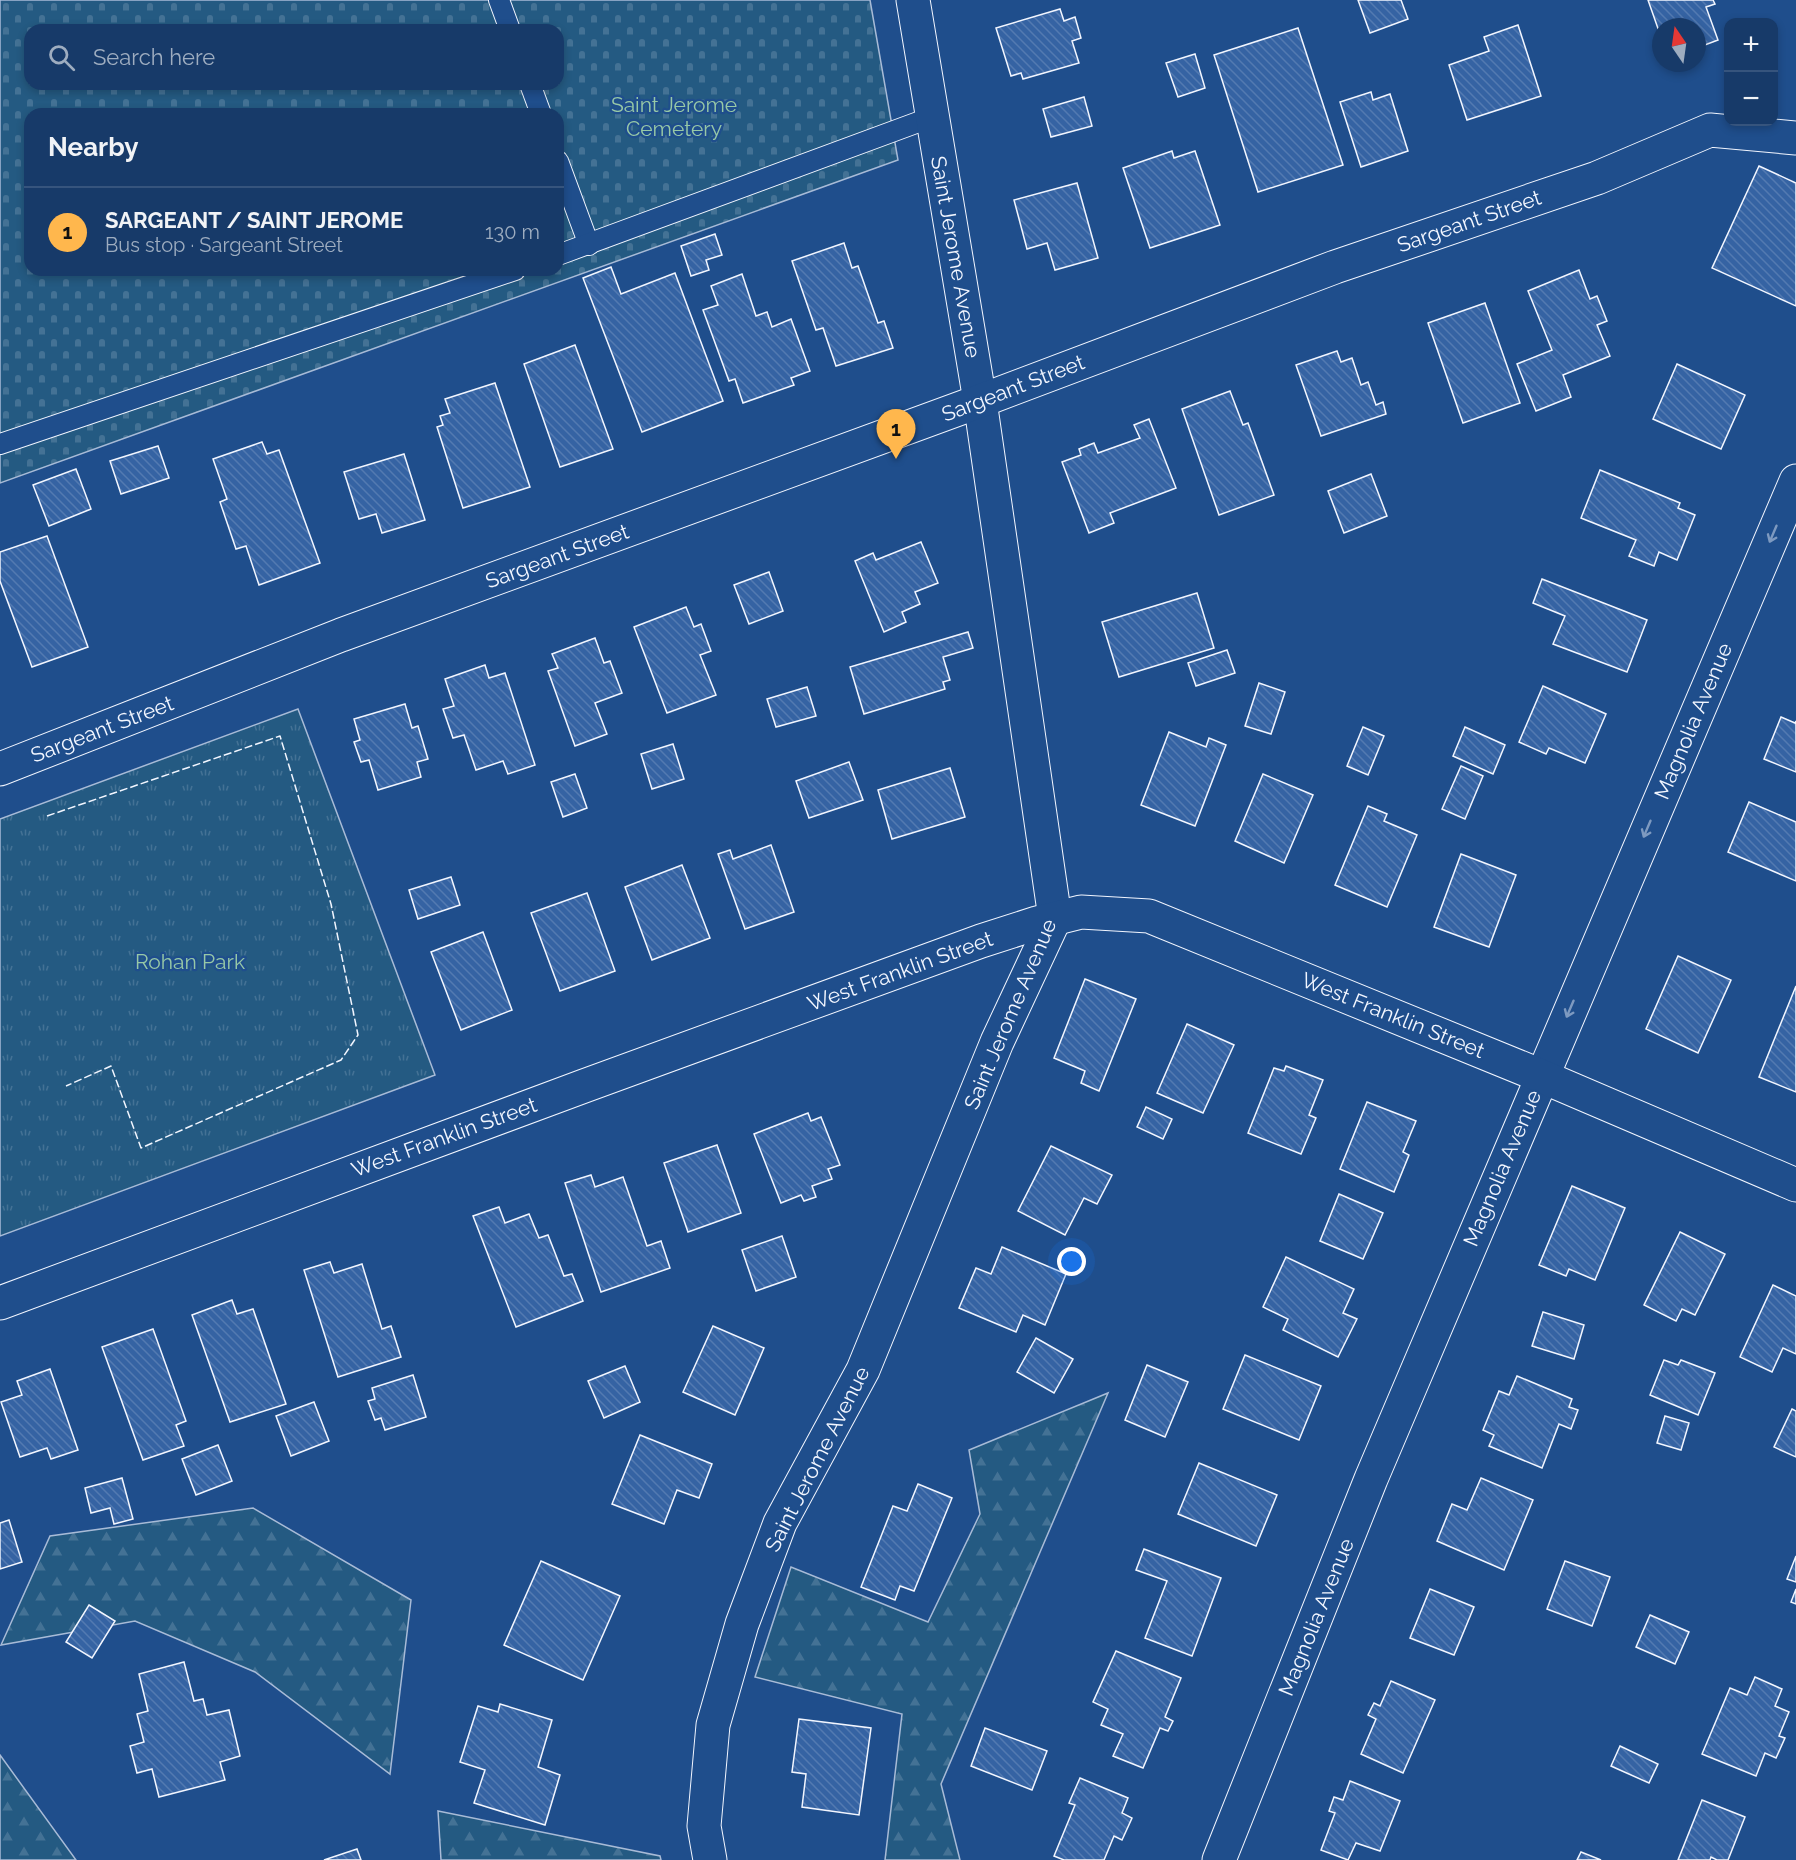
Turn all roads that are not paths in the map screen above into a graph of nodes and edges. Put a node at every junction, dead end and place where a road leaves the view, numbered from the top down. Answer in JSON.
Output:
{"nodes":[{"id":1,"x":499,"y":0,"type":"edge"},
{"id":2,"x":912,"y":0,"type":"edge"},
{"id":3,"x":508,"y":24,"type":"edge"},
{"id":4,"x":532,"y":90,"type":"edge"},
{"id":5,"x":539,"y":108,"type":"edge"},
{"id":6,"x":932,"y":117,"type":"junction"},
{"id":7,"x":1796,"y":138,"type":"edge"},
{"id":8,"x":564,"y":177,"type":"edge"},
{"id":9,"x":589,"y":245,"type":"junction"},
{"id":10,"x":564,"y":253,"type":"edge"},
{"id":11,"x":496,"y":276,"type":"edge"},
{"id":12,"x":981,"y":401,"type":"junction"},
{"id":13,"x":0,"y":444,"type":"edge"},
{"id":14,"x":1796,"y":480,"type":"edge"},
{"id":15,"x":0,"y":769,"type":"edge"},
{"id":16,"x":1055,"y":918,"type":"junction"},
{"id":17,"x":1541,"y":1076,"type":"junction"},
{"id":18,"x":1796,"y":1185,"type":"edge"},
{"id":19,"x":0,"y":1303,"type":"edge"},
{"id":20,"x":710,"y":1860,"type":"edge"},
{"id":21,"x":1219,"y":1860,"type":"edge"}],
"edges":[{"from":1,"to":3,"type":"lane"},
{"from":2,"to":6,"type":"street","name":"Saint Jerome Avenue"},
{"from":4,"to":5,"type":"lane"},
{"from":6,"to":9,"type":"lane"},
{"from":6,"to":12,"type":"street","name":"Saint Jerome Avenue"},
{"from":7,"to":12,"type":"street","name":"Sargeant Street"},
{"from":8,"to":9,"type":"lane"},
{"from":9,"to":10,"type":"lane"},
{"from":11,"to":13,"type":"lane"},
{"from":12,"to":15,"type":"street","name":"Sargeant Street"},
{"from":12,"to":16,"type":"street","name":"Saint Jerome Avenue"},
{"from":14,"to":17,"type":"street","name":"Magnolia Avenue","one_way":true},
{"from":16,"to":17,"type":"street","name":"West Franklin Street"},
{"from":16,"to":19,"type":"street","name":"West Franklin Street"},
{"from":16,"to":20,"type":"street","name":"Saint Jerome Avenue"},
{"from":17,"to":18,"type":"street","name":"West Franklin Street"},
{"from":17,"to":21,"type":"street","name":"Magnolia Avenue"}]}
